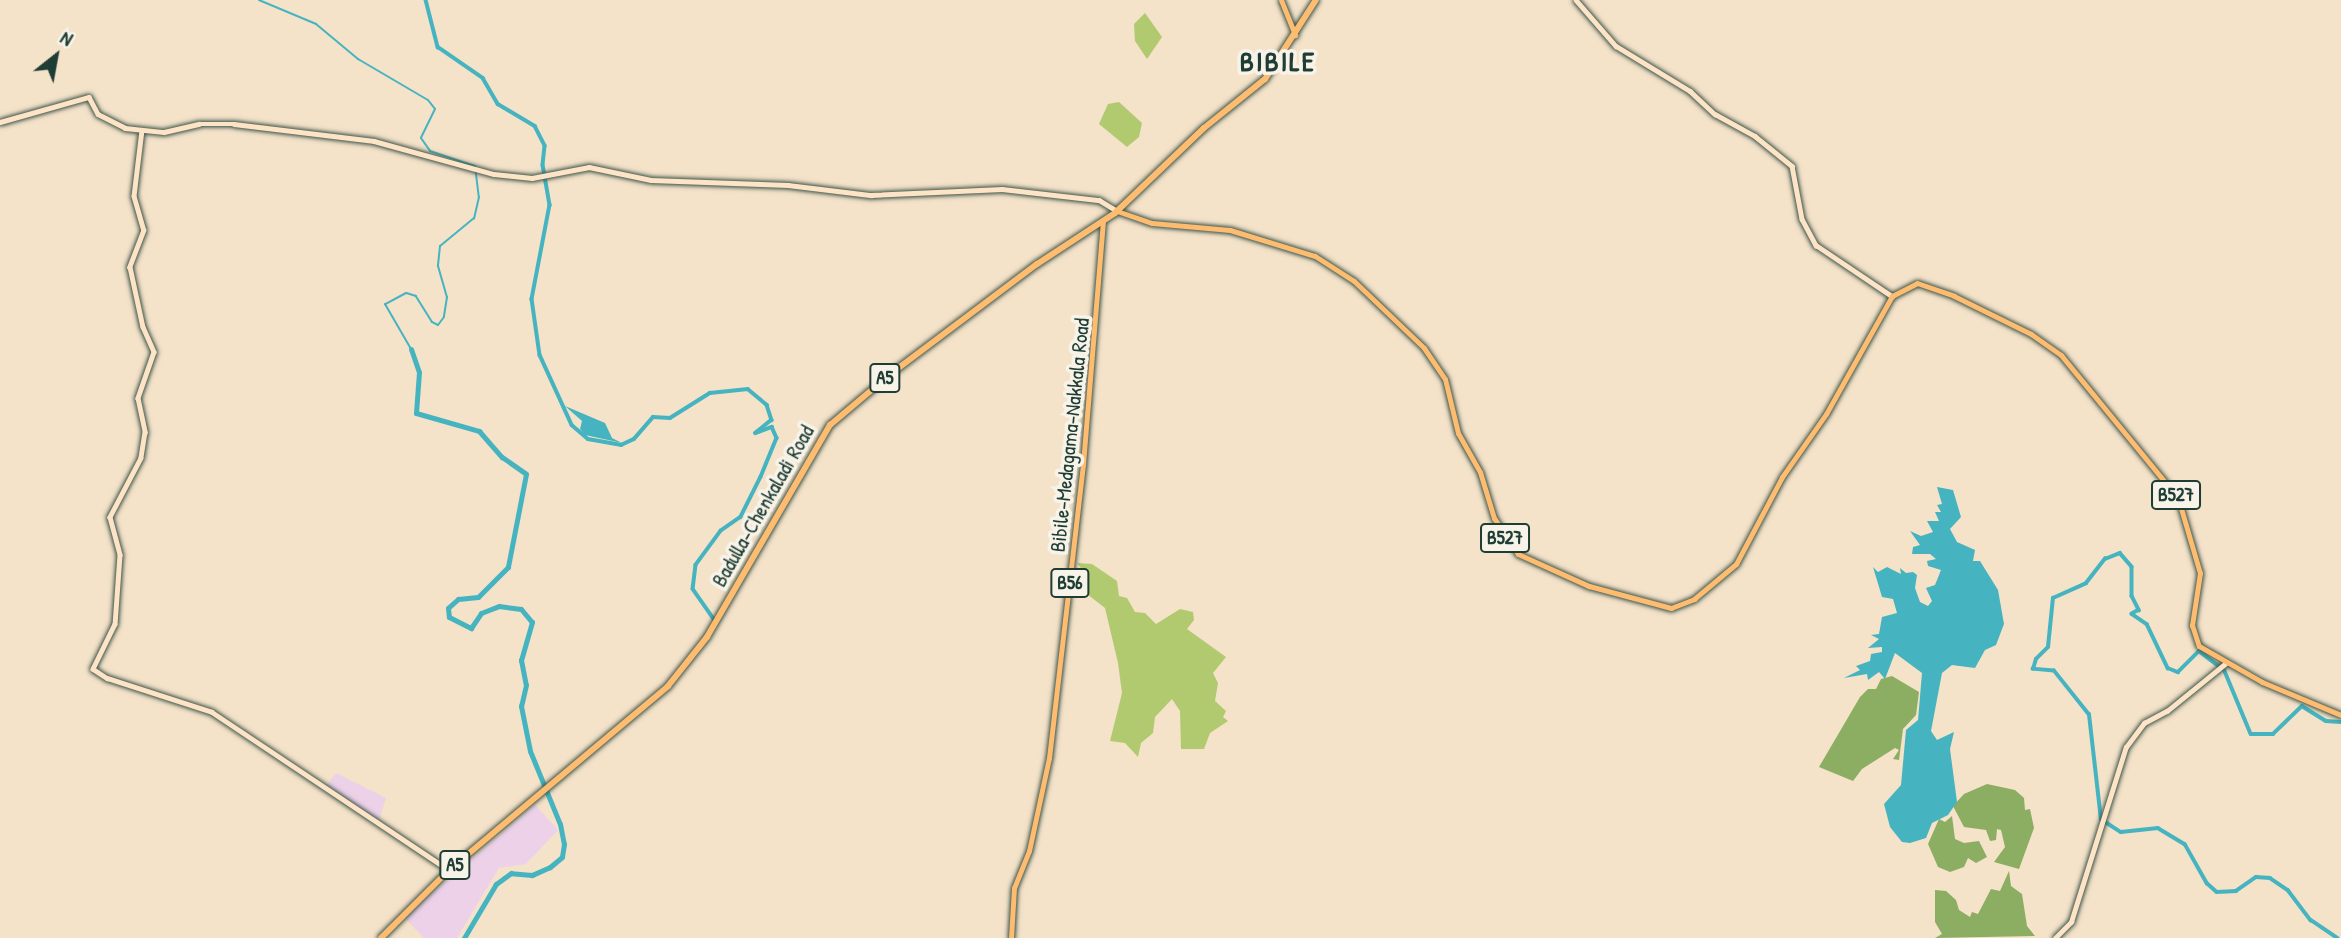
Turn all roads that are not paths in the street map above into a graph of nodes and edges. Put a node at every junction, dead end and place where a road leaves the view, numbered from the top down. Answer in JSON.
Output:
{"nodes":[{"id":1,"x":1281,"y":0,"type":"edge"},
{"id":2,"x":1316,"y":0,"type":"edge"},
{"id":3,"x":1576,"y":0,"type":"edge"},
{"id":4,"x":1295,"y":35,"type":"junction"},
{"id":5,"x":0,"y":122,"type":"edge"},
{"id":6,"x":142,"y":130,"type":"junction"},
{"id":7,"x":1117,"y":211,"type":"junction"},
{"id":8,"x":1103,"y":222,"type":"junction"},
{"id":9,"x":1892,"y":296,"type":"junction"},
{"id":10,"x":2226,"y":663,"type":"junction"},
{"id":11,"x":2341,"y":715,"type":"edge"},
{"id":12,"x":449,"y":870,"type":"junction"},
{"id":13,"x":381,"y":938,"type":"edge"},
{"id":14,"x":1011,"y":938,"type":"edge"},
{"id":15,"x":2055,"y":938,"type":"edge"}],
"edges":[{"from":1,"to":4,"type":"main road"},
{"from":2,"to":4,"type":"highway","name":"Badulla-Chenkaladi Road","number":"A5"},
{"from":3,"to":9,"type":"street"},
{"from":4,"to":7,"type":"highway","name":"Badulla-Chenkaladi Road","number":"A5"},
{"from":5,"to":6,"type":"street"},
{"from":6,"to":7,"type":"street"},
{"from":6,"to":12,"type":"street"},
{"from":7,"to":8,"type":"highway","name":"Badulla-Chenkaladi Road","number":"A5"},
{"from":7,"to":9,"type":"main road","number":"B527"},
{"from":8,"to":12,"type":"highway","name":"Badulla-Chenkaladi Road","number":"A5"},
{"from":8,"to":14,"type":"main road","name":"Bibile-Medagama-Nakkala Road","number":"B56"},
{"from":9,"to":10,"type":"main road","number":"B527"},
{"from":10,"to":11,"type":"main road","number":"B527"},
{"from":10,"to":15,"type":"street"},
{"from":12,"to":13,"type":"highway","name":"Badulla-Chenkaladi Road","number":"A5"}]}
